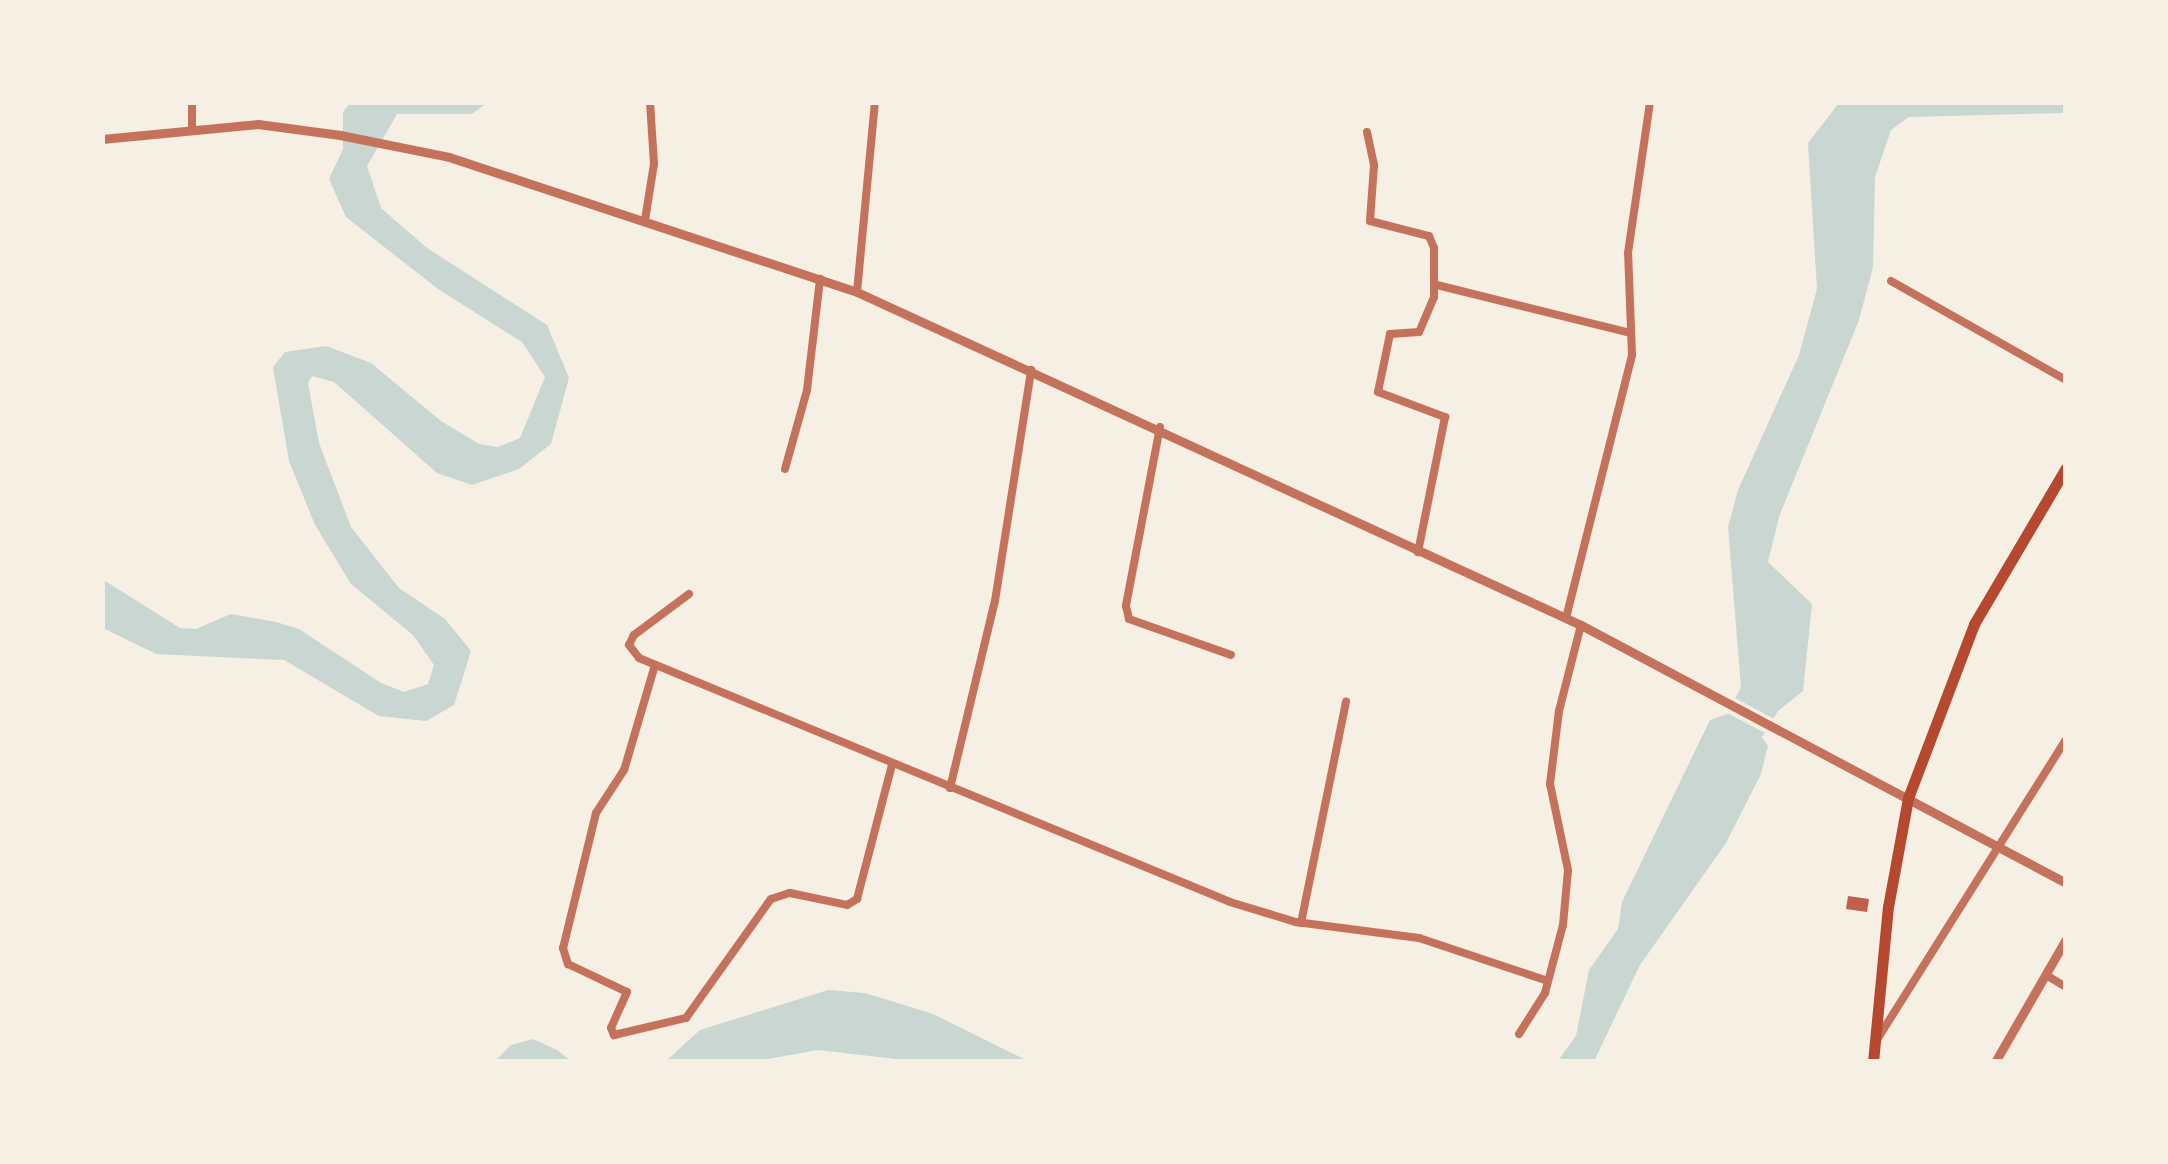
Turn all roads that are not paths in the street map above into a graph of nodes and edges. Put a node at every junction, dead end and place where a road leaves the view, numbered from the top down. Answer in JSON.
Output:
{"nodes":[{"id":1,"x":192,"y":102,"type":"edge"},
{"id":2,"x":650,"y":102,"type":"edge"},
{"id":3,"x":875,"y":102,"type":"edge"},
{"id":4,"x":1650,"y":102,"type":"edge"},
{"id":5,"x":192,"y":128,"type":"junction"},
{"id":6,"x":1368,"y":132,"type":"dead end"},
{"id":7,"x":102,"y":139,"type":"edge"},
{"id":8,"x":645,"y":220,"type":"junction"},
{"id":9,"x":820,"y":279,"type":"junction"},
{"id":10,"x":1891,"y":281,"type":"dead end"},
{"id":11,"x":1437,"y":285,"type":"junction"},
{"id":12,"x":856,"y":292,"type":"junction"},
{"id":13,"x":1631,"y":333,"type":"junction"},
{"id":14,"x":1032,"y":370,"type":"junction"},
{"id":15,"x":2066,"y":380,"type":"edge"},
{"id":16,"x":1160,"y":427,"type":"junction"},
{"id":17,"x":786,"y":468,"type":"dead end"},
{"id":18,"x":2066,"y":468,"type":"edge"},
{"id":19,"x":1418,"y":552,"type":"junction"},
{"id":20,"x":689,"y":594,"type":"dead end"},
{"id":21,"x":1566,"y":618,"type":"junction"},
{"id":22,"x":1582,"y":625,"type":"junction"},
{"id":23,"x":1232,"y":655,"type":"dead end"},
{"id":24,"x":655,"y":665,"type":"junction"},
{"id":25,"x":1346,"y":702,"type":"dead end"},
{"id":26,"x":2066,"y":740,"type":"edge"},
{"id":27,"x":892,"y":766,"type":"junction"},
{"id":28,"x":950,"y":788,"type":"junction"},
{"id":29,"x":1908,"y":798,"type":"junction"},
{"id":30,"x":1999,"y":848,"type":"junction"},
{"id":31,"x":2066,"y":882,"type":"edge"},
{"id":32,"x":1301,"y":922,"type":"junction"},
{"id":33,"x":2066,"y":939,"type":"edge"},
{"id":34,"x":2046,"y":975,"type":"junction"},
{"id":35,"x":1548,"y":981,"type":"junction"},
{"id":36,"x":2066,"y":987,"type":"edge"},
{"id":37,"x":1519,"y":1034,"type":"dead end"},
{"id":38,"x":1876,"y":1042,"type":"junction"},
{"id":39,"x":1873,"y":1062,"type":"edge"},
{"id":40,"x":1995,"y":1062,"type":"edge"}],
"edges":[{"from":1,"to":5,"type":"street"},
{"from":2,"to":8,"type":"street"},
{"from":3,"to":12,"type":"street"},
{"from":4,"to":13,"type":"street"},
{"from":5,"to":7,"type":"street"},
{"from":5,"to":8,"type":"street"},
{"from":6,"to":11,"type":"street"},
{"from":8,"to":9,"type":"street"},
{"from":9,"to":12,"type":"street"},
{"from":9,"to":17,"type":"street"},
{"from":10,"to":15,"type":"street"},
{"from":11,"to":13,"type":"street"},
{"from":11,"to":19,"type":"street"},
{"from":12,"to":14,"type":"street"},
{"from":13,"to":21,"type":"street"},
{"from":14,"to":16,"type":"street"},
{"from":14,"to":28,"type":"street"},
{"from":16,"to":19,"type":"street"},
{"from":16,"to":23,"type":"street"},
{"from":18,"to":29,"type":"highway"},
{"from":19,"to":21,"type":"street"},
{"from":20,"to":24,"type":"street"},
{"from":21,"to":22,"type":"street"},
{"from":22,"to":29,"type":"street"},
{"from":22,"to":35,"type":"street"},
{"from":24,"to":27,"type":"street"},
{"from":24,"to":27,"type":"street"},
{"from":25,"to":32,"type":"street"},
{"from":26,"to":30,"type":"street"},
{"from":27,"to":28,"type":"street"},
{"from":28,"to":32,"type":"street"},
{"from":29,"to":30,"type":"street"},
{"from":29,"to":38,"type":"highway"},
{"from":30,"to":31,"type":"street"},
{"from":30,"to":38,"type":"street"},
{"from":32,"to":35,"type":"street"},
{"from":33,"to":34,"type":"street"},
{"from":34,"to":36,"type":"street"},
{"from":34,"to":40,"type":"street"},
{"from":35,"to":37,"type":"street"},
{"from":38,"to":39,"type":"highway"}]}
